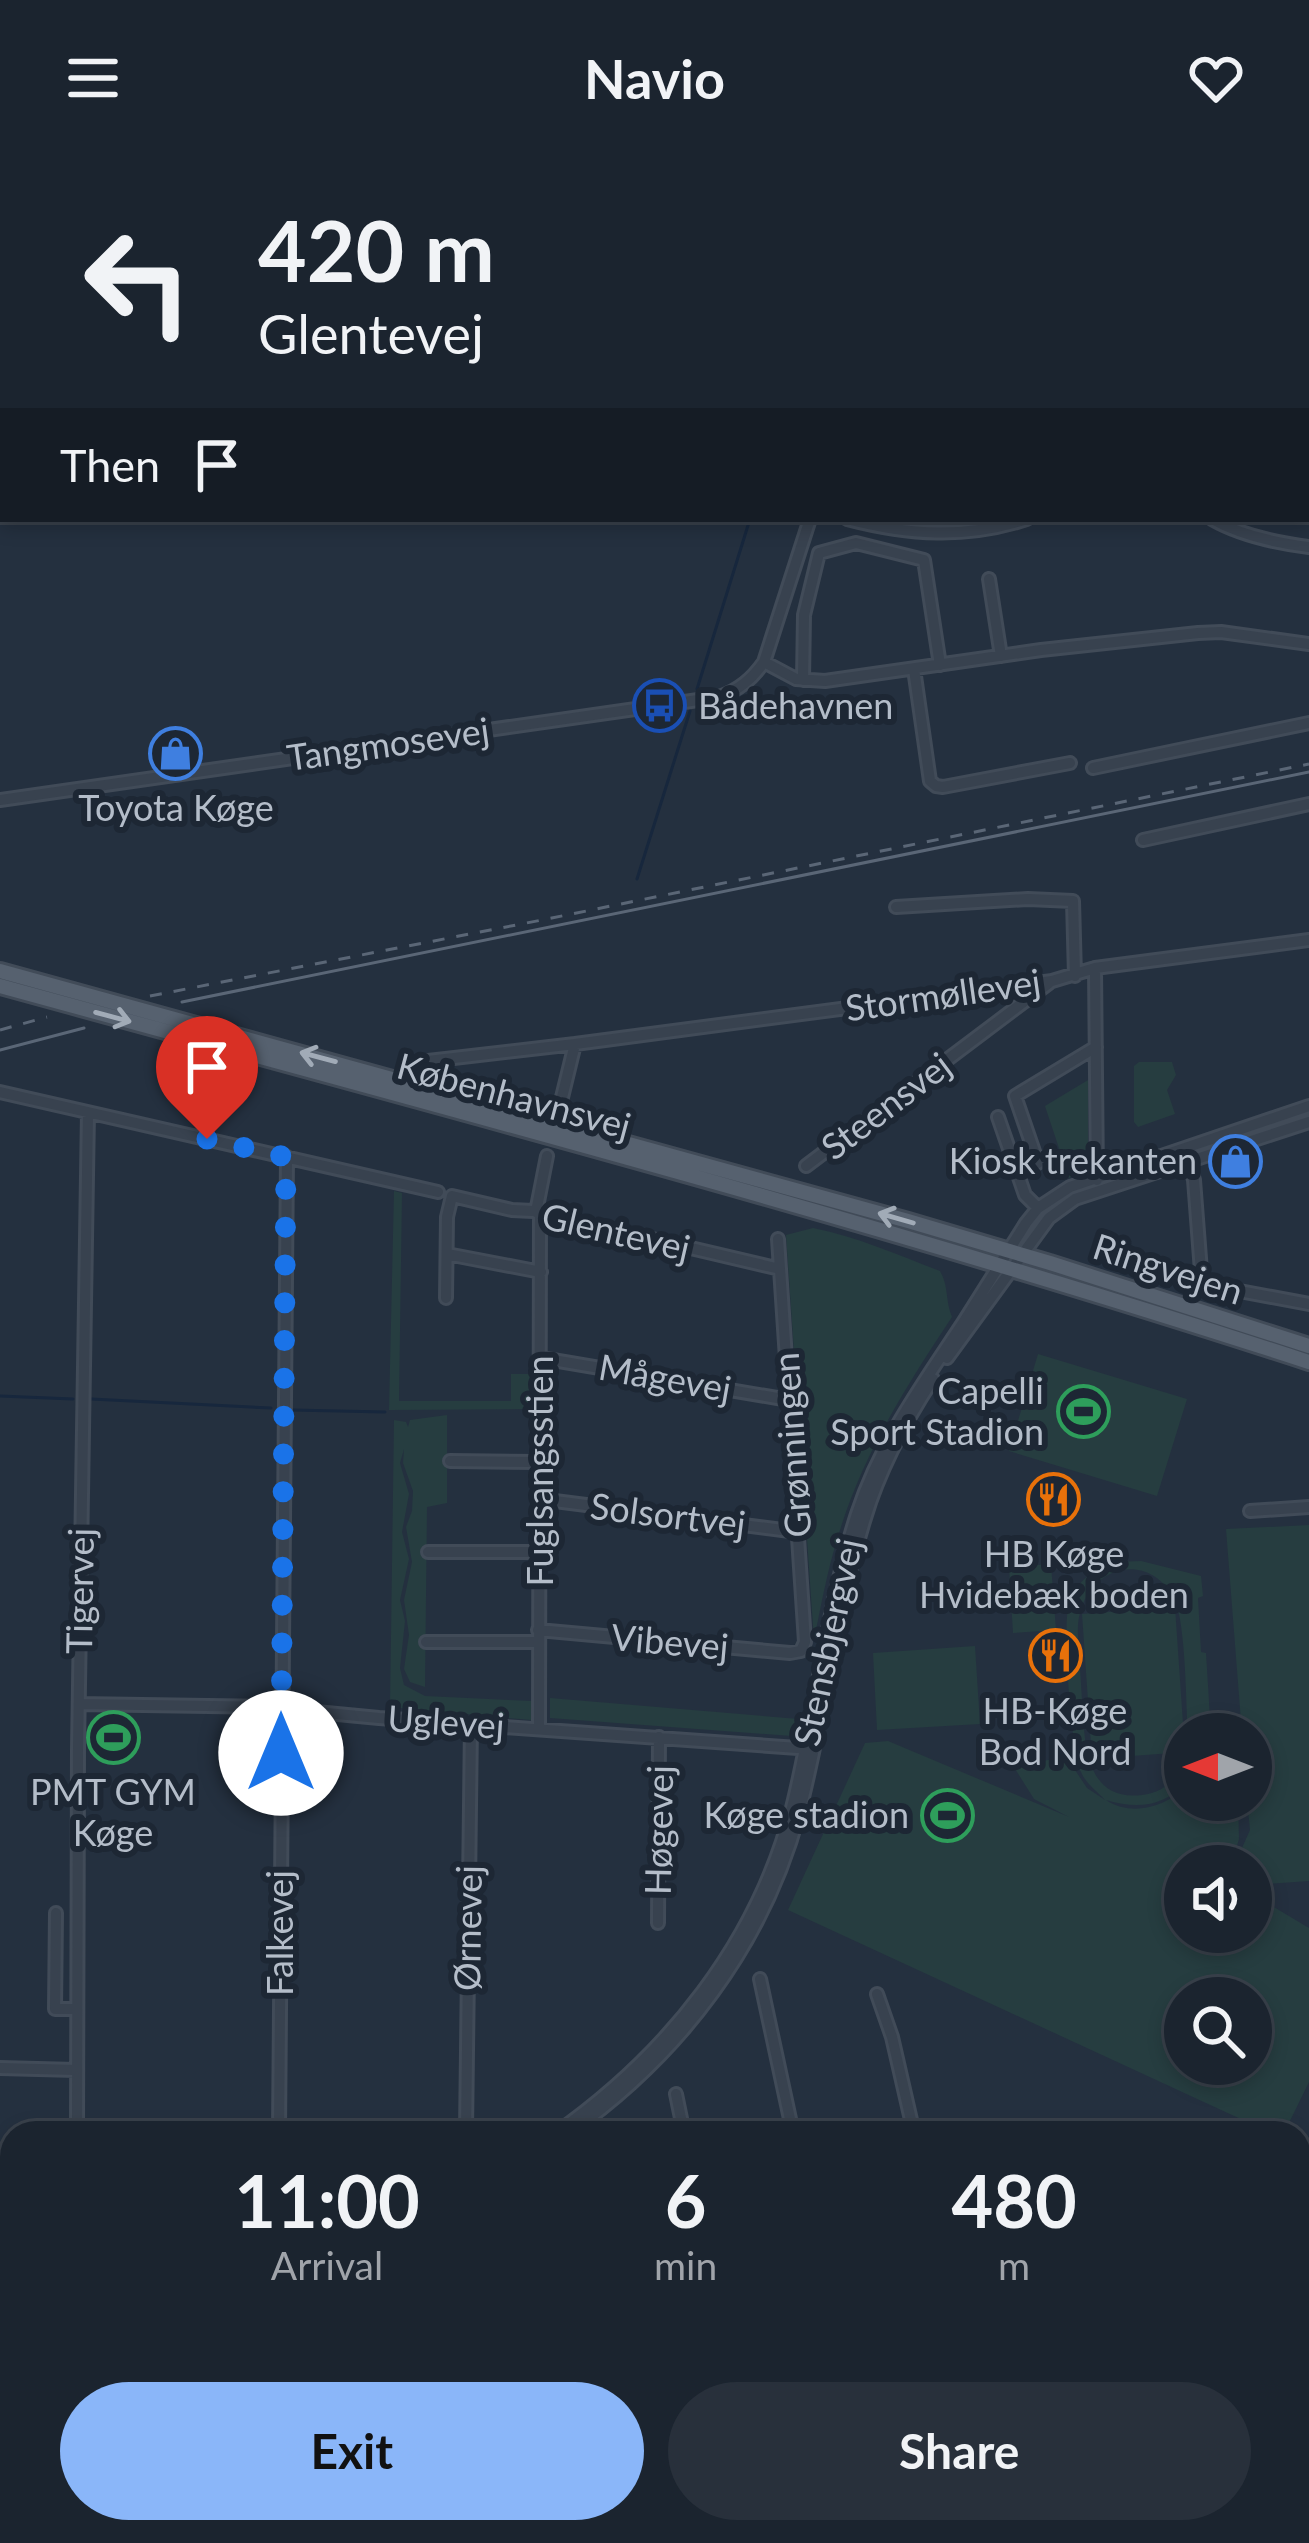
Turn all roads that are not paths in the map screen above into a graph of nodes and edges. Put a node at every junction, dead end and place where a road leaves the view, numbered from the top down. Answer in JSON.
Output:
{"nodes":[{"id":1,"x":809,"y":522,"type":"edge"},
{"id":2,"x":862,"y":522,"type":"edge"},
{"id":3,"x":1014,"y":522,"type":"edge"},
{"id":4,"x":1218,"y":522,"type":"edge"},
{"id":5,"x":1233,"y":522,"type":"edge"},
{"id":6,"x":1256,"y":535,"type":"junction"},
{"id":7,"x":1309,"y":547,"type":"edge"},
{"id":8,"x":988,"y":579,"type":"dead end"},
{"id":9,"x":1309,"y":644,"type":"edge"},
{"id":10,"x":1001,"y":656,"type":"junction"},
{"id":11,"x":764,"y":662,"type":"junction"},
{"id":12,"x":940,"y":665,"type":"junction"},
{"id":13,"x":914,"y":669,"type":"junction"},
{"id":14,"x":803,"y":680,"type":"junction"},
{"id":15,"x":1309,"y":723,"type":"edge"},
{"id":16,"x":1070,"y":763,"type":"dead end"},
{"id":17,"x":1093,"y":768,"type":"dead end"},
{"id":18,"x":0,"y":800,"type":"edge"},
{"id":19,"x":1309,"y":804,"type":"edge"},
{"id":20,"x":1143,"y":840,"type":"dead end"},
{"id":21,"x":896,"y":907,"type":"dead end"},
{"id":22,"x":1309,"y":940,"type":"edge"},
{"id":23,"x":1095,"y":968,"type":"junction"},
{"id":24,"x":0,"y":970,"type":"edge"},
{"id":25,"x":1075,"y":976,"type":"junction"},
{"id":26,"x":1052,"y":981,"type":"junction"},
{"id":27,"x":0,"y":986,"type":"edge"},
{"id":28,"x":1016,"y":986,"type":"junction"},
{"id":29,"x":1024,"y":1003,"type":"junction"},
{"id":30,"x":574,"y":1044,"type":"junction"},
{"id":31,"x":1096,"y":1047,"type":"junction"},
{"id":32,"x":428,"y":1061,"type":"dead end"},
{"id":33,"x":0,"y":1092,"type":"edge"},
{"id":34,"x":1309,"y":1106,"type":"edge"},
{"id":35,"x":88,"y":1112,"type":"junction"},
{"id":36,"x":998,"y":1117,"type":"dead end"},
{"id":37,"x":556,"y":1122,"type":"junction"},
{"id":38,"x":1309,"y":1122,"type":"edge"},
{"id":39,"x":1184,"y":1148,"type":"junction"},
{"id":40,"x":286,"y":1157,"type":"junction"},
{"id":41,"x":542,"y":1161,"type":"dead end"},
{"id":42,"x":1188,"y":1162,"type":"junction"},
{"id":43,"x":1038,"y":1163,"type":"dead end"},
{"id":44,"x":806,"y":1166,"type":"dead end"},
{"id":45,"x":1098,"y":1184,"type":"junction"},
{"id":46,"x":445,"y":1194,"type":"junction"},
{"id":47,"x":1038,"y":1208,"type":"junction"},
{"id":48,"x":538,"y":1213,"type":"junction"},
{"id":49,"x":778,"y":1238,"type":"dead end"},
{"id":50,"x":1016,"y":1252,"type":"junction"},
{"id":51,"x":447,"y":1254,"type":"junction"},
{"id":52,"x":1005,"y":1268,"type":"junction"},
{"id":53,"x":781,"y":1269,"type":"junction"},
{"id":54,"x":541,"y":1272,"type":"junction"},
{"id":55,"x":446,"y":1298,"type":"dead end"},
{"id":56,"x":1309,"y":1304,"type":"edge"},
{"id":57,"x":1309,"y":1346,"type":"edge"},
{"id":58,"x":541,"y":1358,"type":"junction"},
{"id":59,"x":1309,"y":1362,"type":"edge"},
{"id":60,"x":789,"y":1400,"type":"junction"},
{"id":61,"x":450,"y":1461,"type":"dead end"},
{"id":62,"x":539,"y":1462,"type":"junction"},
{"id":63,"x":539,"y":1498,"type":"junction"},
{"id":64,"x":1309,"y":1507,"type":"edge"},
{"id":65,"x":1250,"y":1511,"type":"dead end"},
{"id":66,"x":798,"y":1532,"type":"junction"},
{"id":67,"x":428,"y":1552,"type":"dead end"},
{"id":68,"x":539,"y":1552,"type":"junction"},
{"id":69,"x":538,"y":1636,"type":"junction"},
{"id":70,"x":426,"y":1642,"type":"dead end"},
{"id":71,"x":802,"y":1651,"type":"joint"},
{"id":72,"x":79,"y":1704,"type":"junction"},
{"id":73,"x":281,"y":1709,"type":"junction"},
{"id":74,"x":471,"y":1724,"type":"junction"},
{"id":75,"x":539,"y":1729,"type":"junction"},
{"id":76,"x":659,"y":1737,"type":"junction"},
{"id":77,"x":809,"y":1748,"type":"junction"},
{"id":78,"x":56,"y":1913,"type":"dead end"},
{"id":79,"x":658,"y":1923,"type":"dead end"},
{"id":80,"x":760,"y":1978,"type":"dead end"},
{"id":81,"x":877,"y":1994,"type":"dead end"},
{"id":82,"x":76,"y":2008,"type":"junction"},
{"id":83,"x":0,"y":2068,"type":"edge"},
{"id":84,"x":76,"y":2070,"type":"junction"},
{"id":85,"x":676,"y":2094,"type":"dead end"},
{"id":86,"x":76,"y":2121,"type":"edge"},
{"id":87,"x":279,"y":2121,"type":"edge"},
{"id":88,"x":466,"y":2121,"type":"edge"},
{"id":89,"x":572,"y":2121,"type":"edge"},
{"id":90,"x":584,"y":2121,"type":"edge"},
{"id":91,"x":682,"y":2121,"type":"edge"},
{"id":92,"x":790,"y":2121,"type":"edge"},
{"id":93,"x":911,"y":2121,"type":"edge"}],
"edges":[{"from":1,"to":11,"type":"street"},
{"from":2,"to":3,"type":"street"},
{"from":4,"to":6,"type":"street"},
{"from":5,"to":6,"type":"street"},
{"from":6,"to":7,"type":"street"},
{"from":8,"to":10,"type":"street"},
{"from":9,"to":10,"type":"street"},
{"from":10,"to":12,"type":"street"},
{"from":11,"to":14,"type":"street"},
{"from":11,"to":18,"type":"street","name":"Tangmosevej"},
{"from":12,"to":13,"type":"street"},
{"from":12,"to":14,"type":"street"},
{"from":13,"to":14,"type":"street"},
{"from":13,"to":16,"type":"street"},
{"from":15,"to":17,"type":"street"},
{"from":19,"to":20,"type":"street"},
{"from":21,"to":25,"type":"street"},
{"from":22,"to":23,"type":"street","name":"Stormøllevej"},
{"from":23,"to":25,"type":"street","name":"Stormøllevej"},
{"from":23,"to":31,"type":"street"},
{"from":37,"to":24,"type":"main road","name":"Københavnsvej","one_way":true},
{"from":25,"to":26,"type":"street","name":"Stormøllevej"},
{"from":26,"to":28,"type":"street","name":"Stormøllevej"},
{"from":26,"to":29,"type":"street","name":"Steensvej"},
{"from":27,"to":52,"type":"main road","name":"Københavnsvej","one_way":true},
{"from":28,"to":29,"type":"street"},
{"from":28,"to":30,"type":"street","name":"Stormøllevej"},
{"from":29,"to":44,"type":"street","name":"Steensvej"},
{"from":30,"to":32,"type":"street","name":"Stormøllevej"},
{"from":30,"to":37,"type":"street"},
{"from":31,"to":43,"type":"street"},
{"from":31,"to":45,"type":"street"},
{"from":33,"to":35,"type":"street","name":"Glentevej"},
{"from":34,"to":39,"type":"street"},
{"from":35,"to":40,"type":"street","name":"Glentevej"},
{"from":35,"to":72,"type":"street","name":"Tigervej"},
{"from":36,"to":47,"type":"street"},
{"from":50,"to":37,"type":"main road","name":"Københavnsvej","one_way":true},
{"from":38,"to":42,"type":"street"},
{"from":39,"to":42,"type":"street"},
{"from":39,"to":45,"type":"street"},
{"from":40,"to":46,"type":"street","name":"Glentevej"},
{"from":40,"to":73,"type":"street","name":"Falkevej"},
{"from":41,"to":48,"type":"street","name":"Fuglsangsstien"},
{"from":42,"to":45,"type":"street"},
{"from":42,"to":56,"type":"street"},
{"from":45,"to":47,"type":"street"},
{"from":45,"to":50,"type":"street"},
{"from":46,"to":48,"type":"street","name":"Glentevej"},
{"from":46,"to":51,"type":"street"},
{"from":47,"to":50,"type":"street"},
{"from":48,"to":53,"type":"street","name":"Glentevej"},
{"from":48,"to":54,"type":"street","name":"Fuglsangsstien"},
{"from":49,"to":53,"type":"street","name":"Grønningen"},
{"from":50,"to":52,"type":"street","name":"Stensbjergvej"},
{"from":50,"to":57,"type":"main road","name":"Ringvejen"},
{"from":51,"to":54,"type":"street"},
{"from":51,"to":55,"type":"street"},
{"from":52,"to":59,"type":"main road","name":"Ringvejen"},
{"from":52,"to":77,"type":"street","name":"Stensbjergvej"},
{"from":53,"to":60,"type":"street","name":"Grønningen"},
{"from":54,"to":58,"type":"street","name":"Fuglsangsstien"},
{"from":58,"to":60,"type":"street","name":"Mågevej"},
{"from":58,"to":62,"type":"street","name":"Fuglsangsstien"},
{"from":60,"to":66,"type":"street","name":"Grønningen"},
{"from":61,"to":62,"type":"street"},
{"from":62,"to":63,"type":"street","name":"Fuglsangsstien"},
{"from":63,"to":66,"type":"street","name":"Solsortvej"},
{"from":63,"to":68,"type":"street","name":"Fuglsangsstien"},
{"from":64,"to":65,"type":"street"},
{"from":66,"to":71,"type":"street","name":"Grønningen"},
{"from":67,"to":68,"type":"street"},
{"from":68,"to":69,"type":"street","name":"Fuglsangsstien"},
{"from":69,"to":70,"type":"street","name":"Vibevej"},
{"from":69,"to":71,"type":"street","name":"Vibevej"},
{"from":69,"to":75,"type":"street","name":"Fuglsangsstien"},
{"from":72,"to":73,"type":"street","name":"Uglevej"},
{"from":72,"to":82,"type":"street","name":"Tigervej"},
{"from":73,"to":74,"type":"street","name":"Uglevej"},
{"from":73,"to":87,"type":"street","name":"Falkevej"},
{"from":74,"to":75,"type":"street","name":"Uglevej"},
{"from":74,"to":88,"type":"street","name":"Ørnevej"},
{"from":75,"to":76,"type":"street","name":"Uglevej"},
{"from":76,"to":77,"type":"street","name":"Uglevej"},
{"from":76,"to":79,"type":"street","name":"Høgevej"},
{"from":77,"to":89,"type":"street","name":"Stensbjergvej"},
{"from":77,"to":90,"type":"street","name":"Stensbjergvej"},
{"from":78,"to":82,"type":"street"},
{"from":80,"to":92,"type":"street"},
{"from":81,"to":93,"type":"street"},
{"from":82,"to":84,"type":"street","name":"Tigervej"},
{"from":83,"to":84,"type":"street"},
{"from":84,"to":86,"type":"street","name":"Tigervej"},
{"from":85,"to":91,"type":"street"}]}
